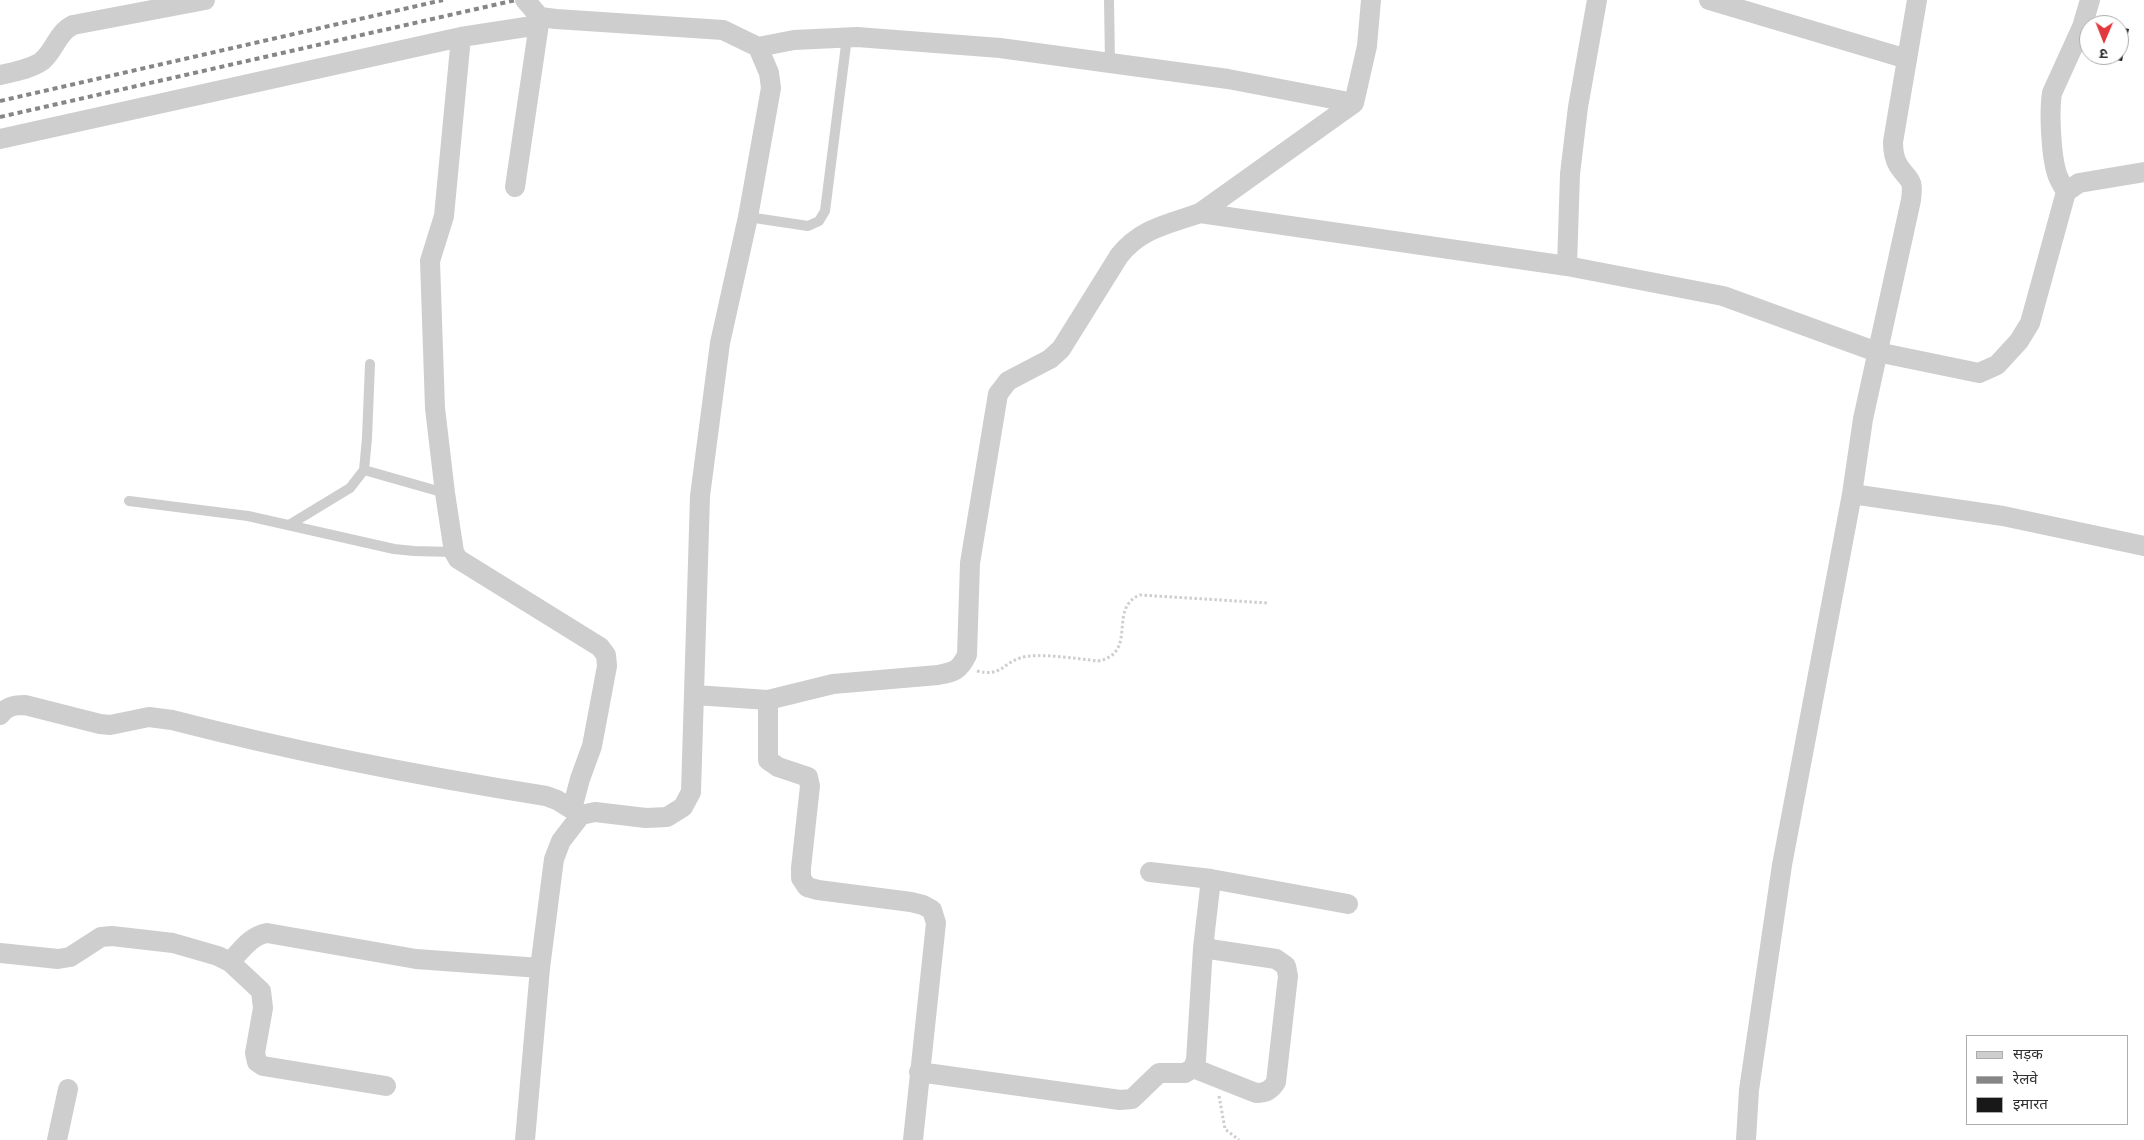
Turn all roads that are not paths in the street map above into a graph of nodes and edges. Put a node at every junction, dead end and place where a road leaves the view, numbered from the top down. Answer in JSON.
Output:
{"nodes":[{"id":1,"x":205,"y":0,"type":"edge"},
{"id":2,"x":525,"y":0,"type":"edge"},
{"id":3,"x":1110,"y":0,"type":"edge"},
{"id":4,"x":1371,"y":0,"type":"edge"},
{"id":5,"x":1597,"y":0,"type":"edge"},
{"id":6,"x":1708,"y":0,"type":"edge"},
{"id":7,"x":1917,"y":0,"type":"edge"},
{"id":8,"x":2090,"y":0,"type":"edge"},
{"id":9,"x":540,"y":21,"type":"junction"},
{"id":10,"x":847,"y":37,"type":"junction"},
{"id":11,"x":461,"y":38,"type":"junction"},
{"id":12,"x":758,"y":47,"type":"junction"},
{"id":13,"x":1907,"y":59,"type":"junction"},
{"id":14,"x":1110,"y":63,"type":"junction"},
{"id":15,"x":0,"y":75,"type":"edge"},
{"id":16,"x":1354,"y":103,"type":"junction"},
{"id":17,"x":0,"y":139,"type":"edge"},
{"id":18,"x":2144,"y":172,"type":"edge"},
{"id":19,"x":515,"y":187,"type":"dead end"},
{"id":20,"x":2066,"y":192,"type":"junction"},
{"id":21,"x":1200,"y":213,"type":"junction"},
{"id":22,"x":748,"y":217,"type":"junction"},
{"id":23,"x":1567,"y":266,"type":"junction"},
{"id":24,"x":1877,"y":352,"type":"junction"},
{"id":25,"x":370,"y":364,"type":"dead end"},
{"id":26,"x":364,"y":470,"type":"junction"},
{"id":27,"x":445,"y":493,"type":"junction"},
{"id":28,"x":1852,"y":494,"type":"junction"},
{"id":29,"x":129,"y":501,"type":"dead end"},
{"id":30,"x":289,"y":525,"type":"junction"},
{"id":31,"x":2144,"y":546,"type":"edge"},
{"id":32,"x":454,"y":552,"type":"junction"},
{"id":33,"x":695,"y":695,"type":"junction"},
{"id":34,"x":768,"y":700,"type":"junction"},
{"id":35,"x":0,"y":715,"type":"edge"},
{"id":36,"x":576,"y":812,"type":"junction"},
{"id":37,"x":1150,"y":872,"type":"dead end"},
{"id":38,"x":1212,"y":879,"type":"junction"},
{"id":39,"x":1348,"y":904,"type":"dead end"},
{"id":40,"x":1202,"y":948,"type":"junction"},
{"id":41,"x":0,"y":953,"type":"edge"},
{"id":42,"x":230,"y":962,"type":"junction"},
{"id":43,"x":540,"y":968,"type":"junction"},
{"id":44,"x":1193,"y":1068,"type":"junction"},
{"id":45,"x":919,"y":1072,"type":"junction"},
{"id":46,"x":386,"y":1086,"type":"dead end"},
{"id":47,"x":68,"y":1089,"type":"dead end"},
{"id":48,"x":58,"y":1140,"type":"edge"},
{"id":49,"x":525,"y":1140,"type":"edge"},
{"id":50,"x":913,"y":1140,"type":"edge"},
{"id":51,"x":1746,"y":1140,"type":"edge"}],
"edges":[{"from":1,"to":15,"type":"street"},
{"from":2,"to":9,"type":"street"},
{"from":3,"to":14,"type":"lane"},
{"from":4,"to":16,"type":"street"},
{"from":5,"to":23,"type":"street"},
{"from":6,"to":13,"type":"street"},
{"from":7,"to":13,"type":"street"},
{"from":8,"to":20,"type":"street"},
{"from":9,"to":11,"type":"street"},
{"from":9,"to":12,"type":"street"},
{"from":9,"to":19,"type":"street"},
{"from":10,"to":12,"type":"street"},
{"from":10,"to":14,"type":"street"},
{"from":10,"to":22,"type":"lane"},
{"from":11,"to":17,"type":"street"},
{"from":11,"to":27,"type":"street"},
{"from":12,"to":22,"type":"street"},
{"from":13,"to":24,"type":"street"},
{"from":14,"to":16,"type":"street"},
{"from":16,"to":21,"type":"street"},
{"from":18,"to":20,"type":"street"},
{"from":20,"to":24,"type":"street"},
{"from":21,"to":23,"type":"street"},
{"from":21,"to":34,"type":"street"},
{"from":22,"to":33,"type":"street"},
{"from":23,"to":24,"type":"street"},
{"from":24,"to":28,"type":"street"},
{"from":25,"to":26,"type":"lane"},
{"from":26,"to":27,"type":"lane"},
{"from":26,"to":30,"type":"lane"},
{"from":27,"to":32,"type":"street"},
{"from":28,"to":31,"type":"street"},
{"from":28,"to":51,"type":"street"},
{"from":29,"to":30,"type":"lane"},
{"from":30,"to":32,"type":"lane"},
{"from":32,"to":36,"type":"street"},
{"from":33,"to":34,"type":"street"},
{"from":33,"to":36,"type":"street"},
{"from":34,"to":45,"type":"street"},
{"from":35,"to":36,"type":"street"},
{"from":36,"to":43,"type":"street"},
{"from":37,"to":38,"type":"street"},
{"from":38,"to":39,"type":"street"},
{"from":38,"to":40,"type":"street"},
{"from":40,"to":44,"type":"street"},
{"from":40,"to":44,"type":"street"},
{"from":41,"to":42,"type":"street"},
{"from":42,"to":43,"type":"street"},
{"from":42,"to":46,"type":"street"},
{"from":43,"to":49,"type":"street"},
{"from":44,"to":45,"type":"street"},
{"from":45,"to":50,"type":"street"},
{"from":47,"to":48,"type":"street"}]}
